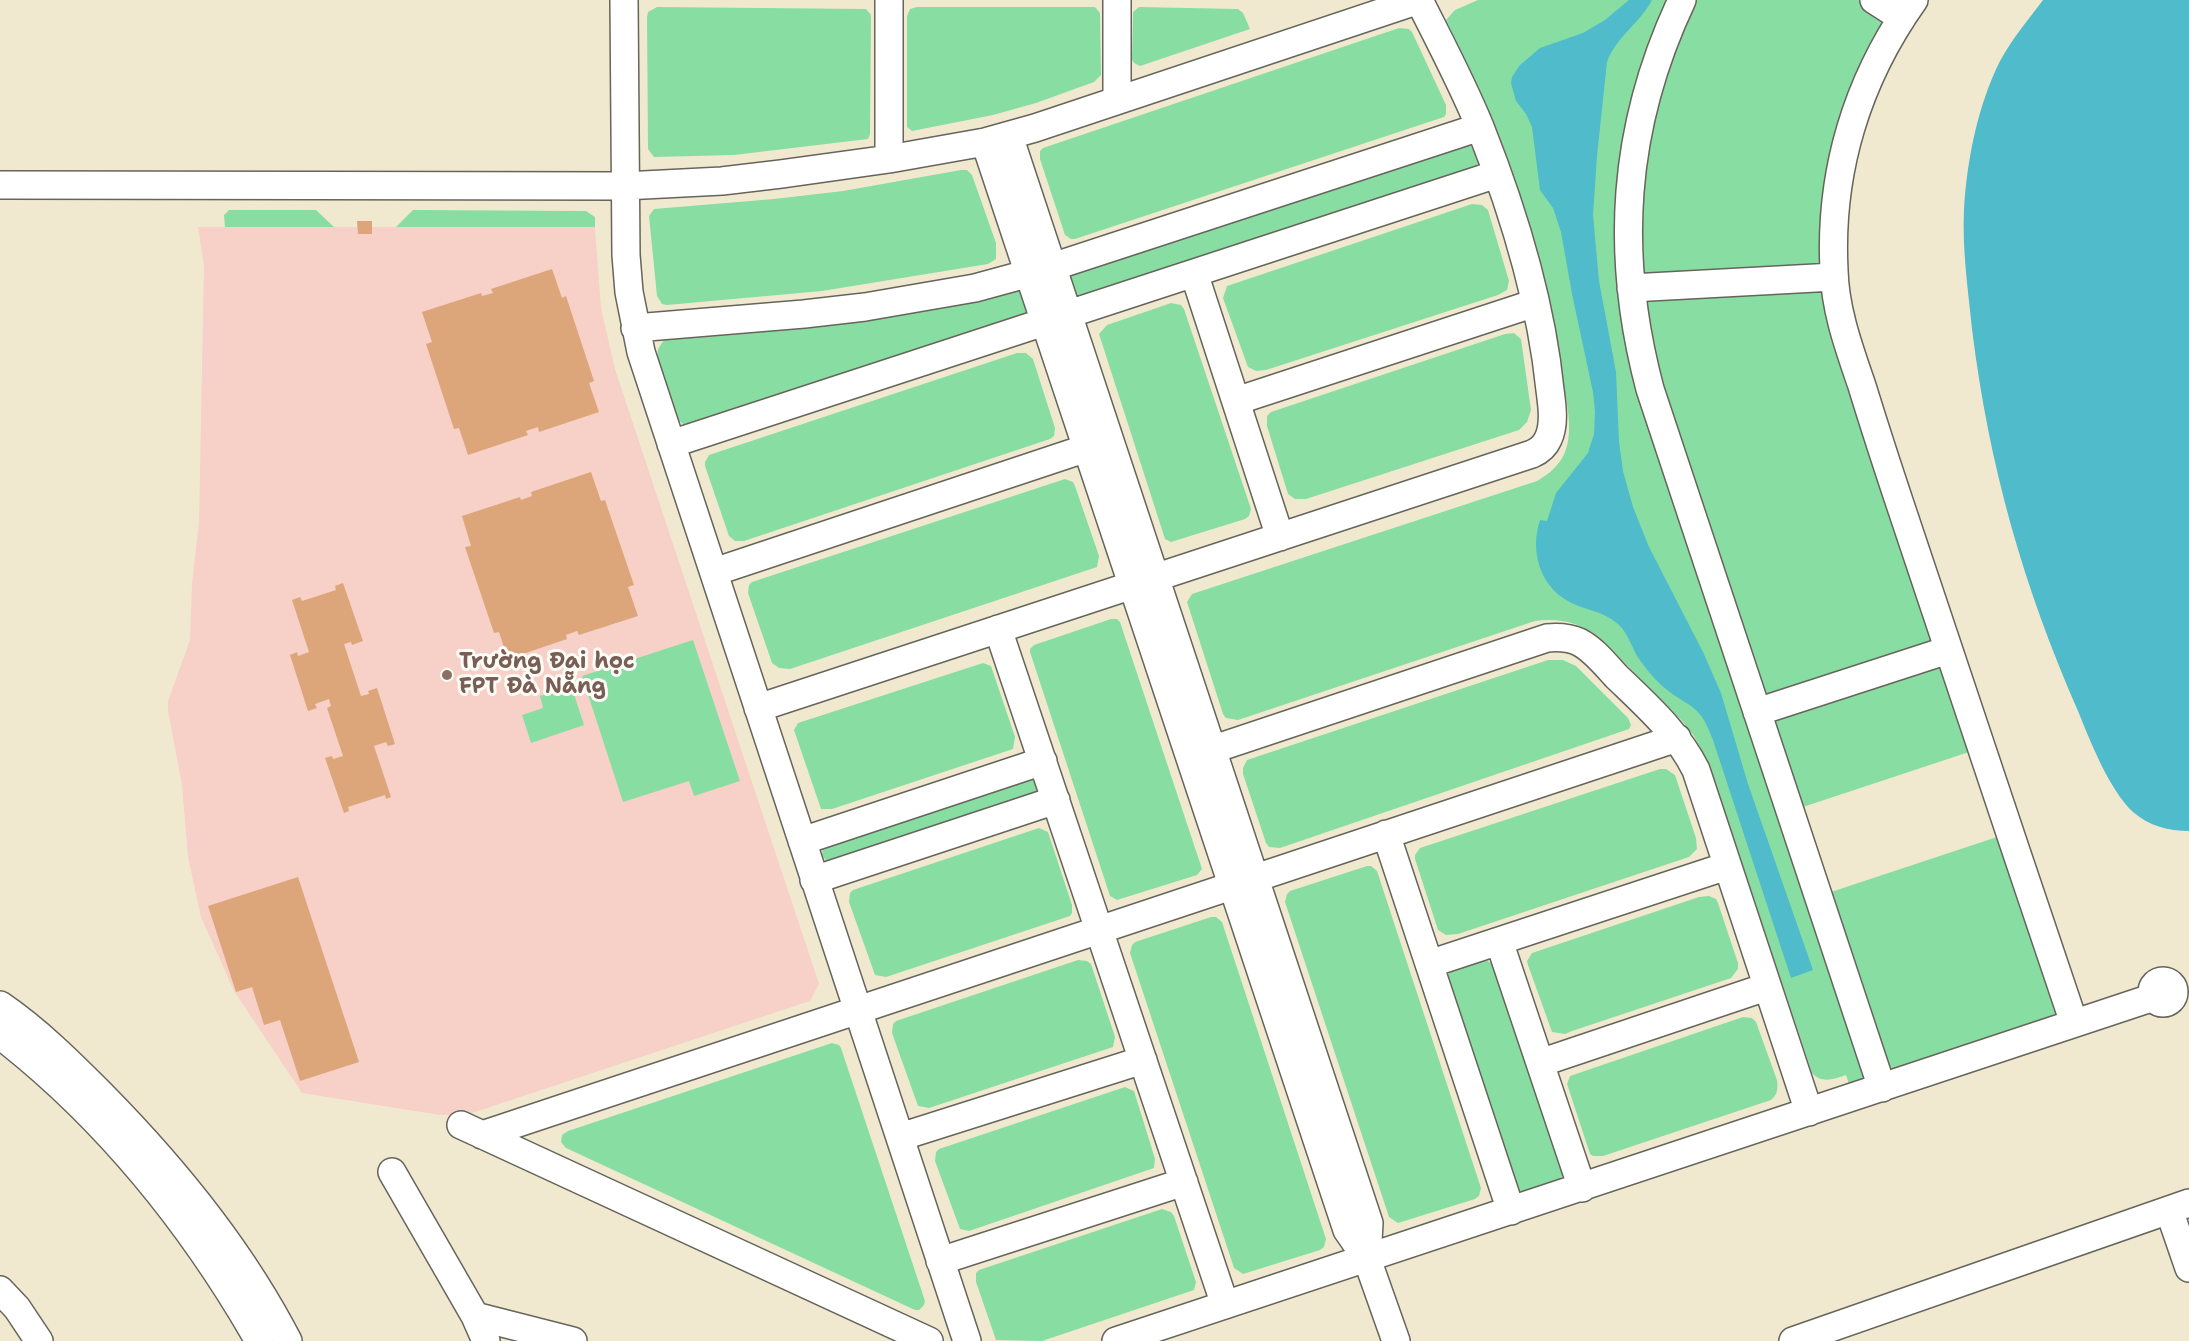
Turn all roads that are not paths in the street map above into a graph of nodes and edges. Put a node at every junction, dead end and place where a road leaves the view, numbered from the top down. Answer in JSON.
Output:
{"nodes":[{"id":1,"x":624,"y":0,"type":"edge"},
{"id":2,"x":889,"y":0,"type":"edge"},
{"id":3,"x":1117,"y":0,"type":"edge"},
{"id":4,"x":1419,"y":0,"type":"edge"},
{"id":5,"x":1682,"y":0,"type":"edge"},
{"id":6,"x":1874,"y":0,"type":"edge"},
{"id":7,"x":1908,"y":9,"type":"edge"},
{"id":8,"x":1117,"y":100,"type":"junction"},
{"id":9,"x":1480,"y":127,"type":"junction"},
{"id":10,"x":997,"y":139,"type":"junction"},
{"id":11,"x":889,"y":159,"type":"junction"},
{"id":12,"x":1497,"y":174,"type":"junction"},
{"id":13,"x":0,"y":185,"type":"edge"},
{"id":14,"x":624,"y":186,"type":"junction"},
{"id":15,"x":1040,"y":271,"type":"junction"},
{"id":16,"x":1194,"y":273,"type":"junction"},
{"id":17,"x":1834,"y":278,"type":"junction"},
{"id":18,"x":1631,"y":288,"type":"junction"},
{"id":19,"x":1535,"y":303,"type":"junction"},
{"id":20,"x":1056,"y":318,"type":"junction"},
{"id":21,"x":635,"y":328,"type":"junction"},
{"id":22,"x":1236,"y":401,"type":"junction"},
{"id":23,"x":671,"y":444,"type":"junction"},
{"id":24,"x":1087,"y":448,"type":"junction"},
{"id":25,"x":1280,"y":537,"type":"junction"},
{"id":26,"x":714,"y":572,"type":"junction"},
{"id":27,"x":1144,"y":582,"type":"junction"},
{"id":28,"x":998,"y":629,"type":"junction"},
{"id":29,"x":1948,"y":650,"type":"junction"},
{"id":30,"x":758,"y":708,"type":"junction"},
{"id":31,"x":1757,"y":712,"type":"junction"},
{"id":32,"x":1677,"y":738,"type":"junction"},
{"id":33,"x":1201,"y":753,"type":"junction"},
{"id":34,"x":1043,"y":761,"type":"junction"},
{"id":35,"x":1056,"y":800,"type":"junction"},
{"id":36,"x":1386,"y":834,"type":"junction"},
{"id":37,"x":802,"y":841,"type":"junction"},
{"id":38,"x":1727,"y":866,"type":"junction"},
{"id":39,"x":814,"y":880,"type":"junction"},
{"id":40,"x":1243,"y":882,"type":"junction"},
{"id":41,"x":1099,"y":930,"type":"junction"},
{"id":42,"x":1499,"y":941,"type":"junction"},
{"id":43,"x":1429,"y":964,"type":"junction"},
{"id":44,"x":1766,"y":987,"type":"junction"},
{"id":45,"x":2154,"y":997,"type":"dead end"},
{"id":46,"x":0,"y":1005,"type":"edge"},
{"id":47,"x":857,"y":1010,"type":"junction"},
{"id":48,"x":2074,"y":1023,"type":"junction"},
{"id":49,"x":0,"y":1035,"type":"edge"},
{"id":50,"x":1143,"y":1060,"type":"junction"},
{"id":51,"x":1540,"y":1063,"type":"junction"},
{"id":52,"x":1882,"y":1088,"type":"junction"},
{"id":53,"x":1809,"y":1112,"type":"junction"},
{"id":54,"x":900,"y":1137,"type":"junction"},
{"id":55,"x":392,"y":1172,"type":"dead end"},
{"id":56,"x":1184,"y":1182,"type":"junction"},
{"id":57,"x":1582,"y":1188,"type":"junction"},
{"id":58,"x":2179,"y":1207,"type":"edge"},
{"id":59,"x":1511,"y":1211,"type":"junction"},
{"id":60,"x":1367,"y":1259,"type":"junction"},
{"id":61,"x":940,"y":1261,"type":"junction"},
{"id":62,"x":2189,"y":1268,"type":"edge"},
{"id":63,"x":4,"y":1300,"type":"edge"},
{"id":64,"x":1225,"y":1305,"type":"junction"},
{"id":65,"x":475,"y":1316,"type":"junction"},
{"id":66,"x":504,"y":1334,"type":"edge"},
{"id":67,"x":39,"y":1341,"type":"edge"},
{"id":68,"x":259,"y":1341,"type":"edge"},
{"id":69,"x":288,"y":1341,"type":"edge"},
{"id":70,"x":486,"y":1341,"type":"edge"},
{"id":71,"x":573,"y":1341,"type":"edge"},
{"id":72,"x":929,"y":1341,"type":"edge"},
{"id":73,"x":967,"y":1341,"type":"edge"},
{"id":74,"x":1116,"y":1341,"type":"edge"},
{"id":75,"x":1396,"y":1341,"type":"edge"},
{"id":76,"x":1793,"y":1341,"type":"edge"}],
"edges":[{"from":1,"to":14,"type":"street"},
{"from":2,"to":11,"type":"street"},
{"from":3,"to":8,"type":"street"},
{"from":4,"to":8,"type":"street"},
{"from":4,"to":9,"type":"street"},
{"from":5,"to":18,"type":"street"},
{"from":6,"to":7,"type":"street"},
{"from":7,"to":17,"type":"street"},
{"from":8,"to":10,"type":"street"},
{"from":9,"to":12,"type":"street"},
{"from":9,"to":15,"type":"street"},
{"from":10,"to":11,"type":"street"},
{"from":10,"to":15,"type":"street"},
{"from":11,"to":14,"type":"street"},
{"from":12,"to":16,"type":"street"},
{"from":12,"to":19,"type":"street"},
{"from":13,"to":14,"type":"street"},
{"from":14,"to":21,"type":"street"},
{"from":15,"to":20,"type":"street"},
{"from":15,"to":21,"type":"street"},
{"from":16,"to":20,"type":"street"},
{"from":16,"to":22,"type":"street"},
{"from":17,"to":18,"type":"street"},
{"from":17,"to":29,"type":"street"},
{"from":18,"to":31,"type":"street"},
{"from":19,"to":22,"type":"street"},
{"from":19,"to":25,"type":"street"},
{"from":20,"to":23,"type":"street"},
{"from":20,"to":24,"type":"street"},
{"from":20,"to":27,"type":"street"},
{"from":21,"to":23,"type":"street"},
{"from":22,"to":25,"type":"street"},
{"from":23,"to":26,"type":"street"},
{"from":24,"to":26,"type":"street"},
{"from":24,"to":27,"type":"street"},
{"from":25,"to":27,"type":"street"},
{"from":26,"to":30,"type":"street"},
{"from":27,"to":28,"type":"street"},
{"from":27,"to":33,"type":"street"},
{"from":28,"to":30,"type":"street"},
{"from":28,"to":34,"type":"street"},
{"from":29,"to":31,"type":"street"},
{"from":29,"to":48,"type":"street"},
{"from":30,"to":37,"type":"street"},
{"from":31,"to":52,"type":"street"},
{"from":32,"to":33,"type":"street"},
{"from":32,"to":36,"type":"street"},
{"from":32,"to":38,"type":"street"},
{"from":33,"to":40,"type":"street"},
{"from":34,"to":35,"type":"street"},
{"from":34,"to":37,"type":"street"},
{"from":35,"to":39,"type":"street"},
{"from":35,"to":41,"type":"street"},
{"from":36,"to":40,"type":"street"},
{"from":36,"to":43,"type":"street"},
{"from":37,"to":39,"type":"street"},
{"from":38,"to":42,"type":"street"},
{"from":38,"to":44,"type":"street"},
{"from":39,"to":47,"type":"street"},
{"from":40,"to":41,"type":"street"},
{"from":40,"to":60,"type":"street"},
{"from":41,"to":47,"type":"street"},
{"from":41,"to":50,"type":"street"},
{"from":42,"to":43,"type":"street"},
{"from":42,"to":51,"type":"street"},
{"from":43,"to":59,"type":"street"},
{"from":44,"to":51,"type":"street"},
{"from":44,"to":53,"type":"street"},
{"from":45,"to":48,"type":"street"},
{"from":46,"to":69,"type":"street"},
{"from":47,"to":54,"type":"street"},
{"from":47,"to":72,"type":"street"},
{"from":48,"to":52,"type":"street"},
{"from":49,"to":68,"type":"street"},
{"from":50,"to":54,"type":"street"},
{"from":50,"to":56,"type":"street"},
{"from":51,"to":57,"type":"street"},
{"from":52,"to":53,"type":"street"},
{"from":53,"to":57,"type":"street"},
{"from":54,"to":61,"type":"street"},
{"from":55,"to":65,"type":"street"},
{"from":56,"to":61,"type":"street"},
{"from":56,"to":64,"type":"street"},
{"from":57,"to":59,"type":"street"},
{"from":58,"to":62,"type":"street"},
{"from":58,"to":76,"type":"street"},
{"from":59,"to":60,"type":"street"},
{"from":60,"to":64,"type":"street"},
{"from":60,"to":75,"type":"street"},
{"from":61,"to":73,"type":"street"},
{"from":63,"to":67,"type":"street"},
{"from":64,"to":74,"type":"street"},
{"from":65,"to":66,"type":"street"},
{"from":65,"to":70,"type":"street"},
{"from":66,"to":71,"type":"street"}]}
